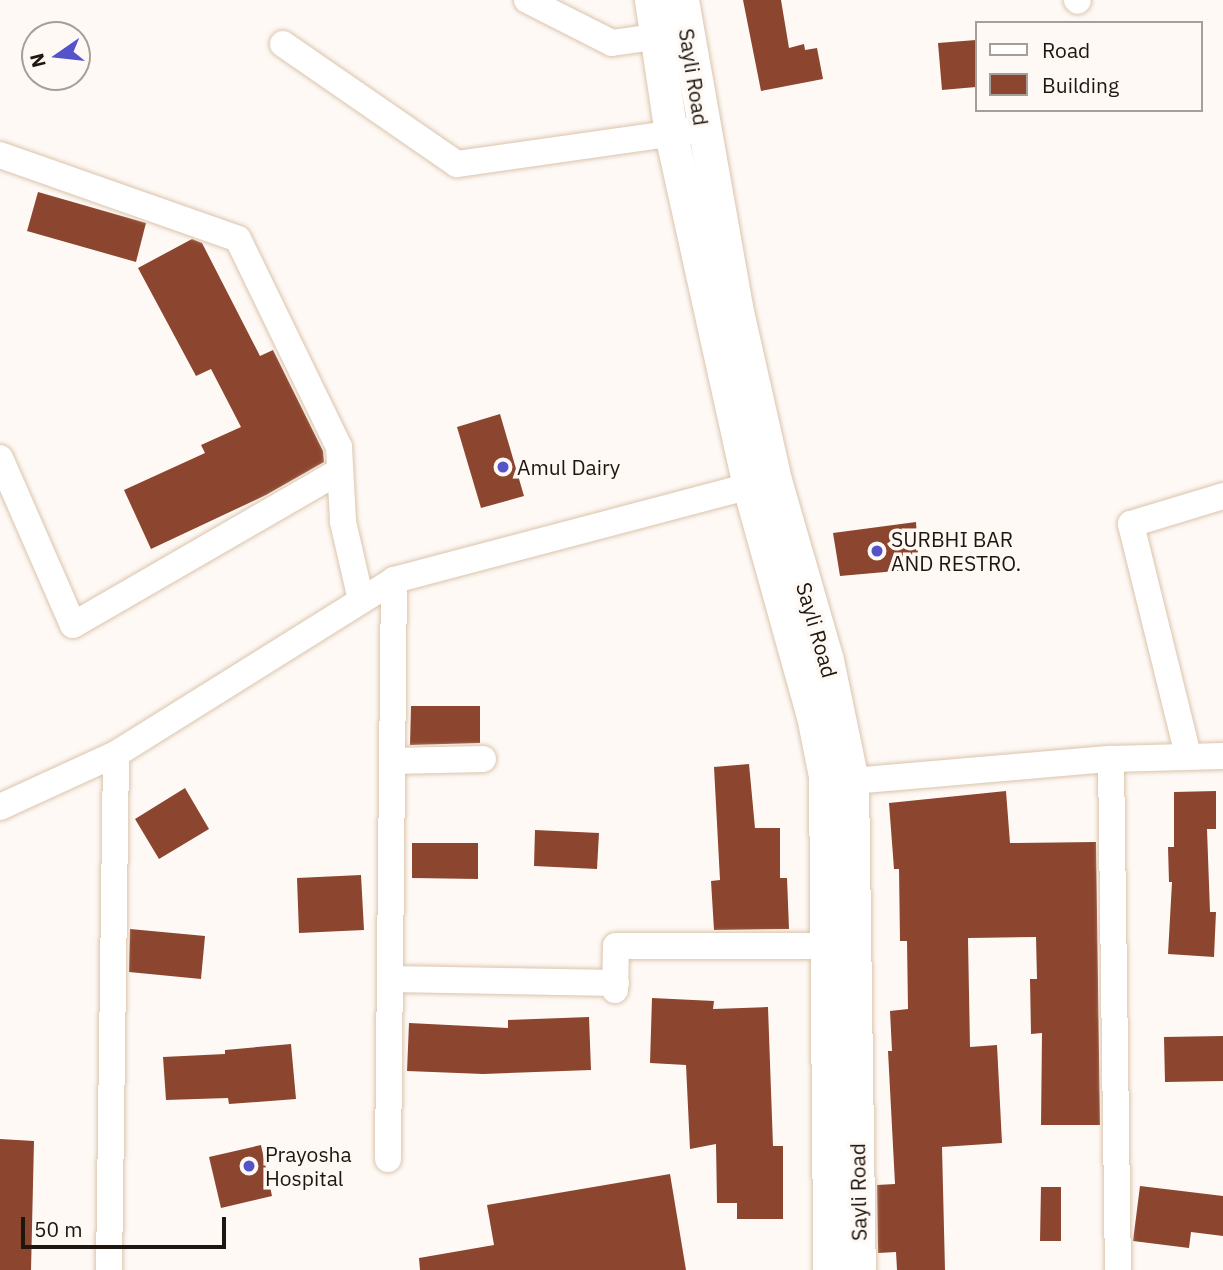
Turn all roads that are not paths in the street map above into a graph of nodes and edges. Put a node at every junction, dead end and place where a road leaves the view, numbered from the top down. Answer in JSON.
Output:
{"nodes":[{"id":1,"x":527,"y":0,"type":"edge"},
{"id":2,"x":651,"y":0,"type":"edge"},
{"id":3,"x":682,"y":0,"type":"edge"},
{"id":4,"x":672,"y":34,"type":"junction"},
{"id":5,"x":283,"y":44,"type":"dead end"},
{"id":6,"x":687,"y":132,"type":"junction"},
{"id":7,"x":0,"y":155,"type":"edge"},
{"id":8,"x":0,"y":458,"type":"edge"},
{"id":9,"x":340,"y":471,"type":"junction"},
{"id":10,"x":762,"y":484,"type":"junction"},
{"id":11,"x":1223,"y":496,"type":"edge"},
{"id":12,"x":394,"y":580,"type":"junction"},
{"id":13,"x":361,"y":600,"type":"junction"},
{"id":14,"x":116,"y":754,"type":"junction"},
{"id":15,"x":1188,"y":755,"type":"junction"},
{"id":16,"x":1223,"y":756,"type":"edge"},
{"id":17,"x":483,"y":759,"type":"dead end"},
{"id":18,"x":1111,"y":759,"type":"junction"},
{"id":19,"x":392,"y":761,"type":"junction"},
{"id":20,"x":852,"y":781,"type":"junction"},
{"id":21,"x":0,"y":807,"type":"edge"},
{"id":22,"x":840,"y":946,"type":"junction"},
{"id":23,"x":390,"y":979,"type":"junction"},
{"id":24,"x":388,"y":1159,"type":"dead end"},
{"id":25,"x":109,"y":1270,"type":"edge"},
{"id":26,"x":829,"y":1270,"type":"edge"},
{"id":27,"x":859,"y":1270,"type":"edge"},
{"id":28,"x":1118,"y":1270,"type":"edge"}],
"edges":[{"from":1,"to":4,"type":"street"},
{"from":2,"to":4,"type":"main road"},
{"from":3,"to":4,"type":"main road","name":"Sayli Road"},
{"from":4,"to":6,"type":"main road","name":"Sayli Road"},
{"from":5,"to":6,"type":"street"},
{"from":6,"to":10,"type":"main road","name":"Sayli Road"},
{"from":7,"to":9,"type":"street"},
{"from":8,"to":9,"type":"street"},
{"from":9,"to":13,"type":"street"},
{"from":10,"to":12,"type":"street"},
{"from":10,"to":20,"type":"main road","name":"Sayli Road"},
{"from":10,"to":22,"type":"main road"},
{"from":11,"to":15,"type":"street"},
{"from":12,"to":13,"type":"street"},
{"from":12,"to":19,"type":"street"},
{"from":13,"to":14,"type":"street"},
{"from":14,"to":21,"type":"street"},
{"from":14,"to":25,"type":"street"},
{"from":15,"to":16,"type":"street"},
{"from":15,"to":18,"type":"street"},
{"from":17,"to":19,"type":"street"},
{"from":18,"to":20,"type":"street"},
{"from":18,"to":28,"type":"street"},
{"from":19,"to":23,"type":"street"},
{"from":20,"to":22,"type":"main road","name":"Sayli Road"},
{"from":22,"to":23,"type":"street"},
{"from":22,"to":26,"type":"main road"},
{"from":22,"to":27,"type":"main road","name":"Sayli Road"},
{"from":23,"to":24,"type":"street"}]}
